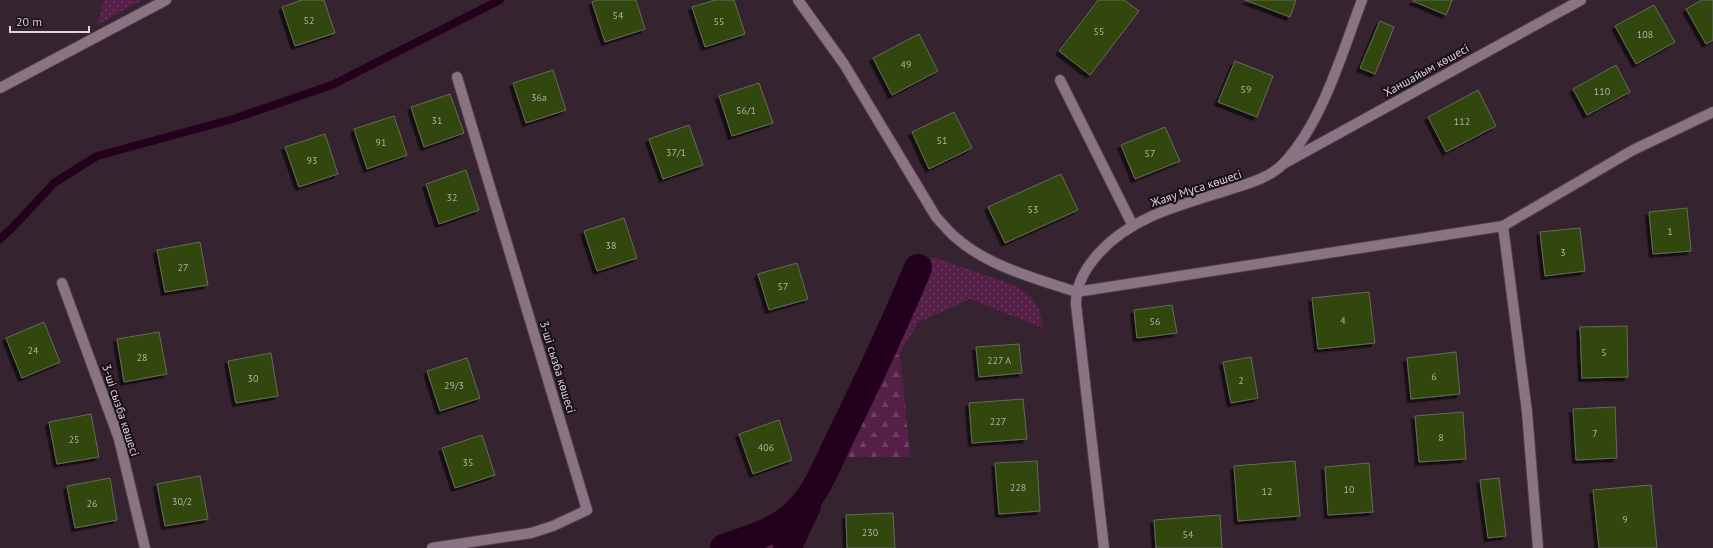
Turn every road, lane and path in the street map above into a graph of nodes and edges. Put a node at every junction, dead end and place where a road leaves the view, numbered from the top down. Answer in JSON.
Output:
{"nodes":[{"id":1,"x":166,"y":0,"type":"edge"},
{"id":2,"x":798,"y":0,"type":"edge"},
{"id":3,"x":1362,"y":0,"type":"edge"},
{"id":4,"x":1582,"y":0,"type":"edge"},
{"id":5,"x":457,"y":77,"type":"dead end"},
{"id":6,"x":1060,"y":80,"type":"dead end"},
{"id":7,"x":0,"y":88,"type":"edge"},
{"id":8,"x":1713,"y":112,"type":"edge"},
{"id":9,"x":1283,"y":164,"type":"junction"},
{"id":10,"x":1133,"y":226,"type":"junction"},
{"id":11,"x":1503,"y":226,"type":"junction"},
{"id":12,"x":62,"y":283,"type":"dead end"},
{"id":13,"x":1076,"y":292,"type":"junction"},
{"id":14,"x":144,"y":548,"type":"edge"},
{"id":15,"x":432,"y":548,"type":"edge"},
{"id":16,"x":1104,"y":548,"type":"edge"},
{"id":17,"x":1538,"y":548,"type":"edge"}],
"edges":[{"from":1,"to":7,"type":"street"},
{"from":2,"to":13,"type":"street"},
{"from":3,"to":9,"type":"street","name":"Жаяу Мұса көшесі"},
{"from":4,"to":9,"type":"street","name":"Ханшайым көшесі"},
{"from":5,"to":15,"type":"street","name":"3-ші сызба көшесі"},
{"from":6,"to":10,"type":"street"},
{"from":8,"to":11,"type":"street"},
{"from":9,"to":10,"type":"street","name":"Жаяу Мұса көшесі"},
{"from":10,"to":13,"type":"street","name":"Жаяу Мұса көшесі"},
{"from":11,"to":13,"type":"street"},
{"from":11,"to":17,"type":"street"},
{"from":12,"to":14,"type":"street","name":"3-ші сызба көшесі"},
{"from":13,"to":16,"type":"street","name":"Жаяу Мұса көшесі"}]}
